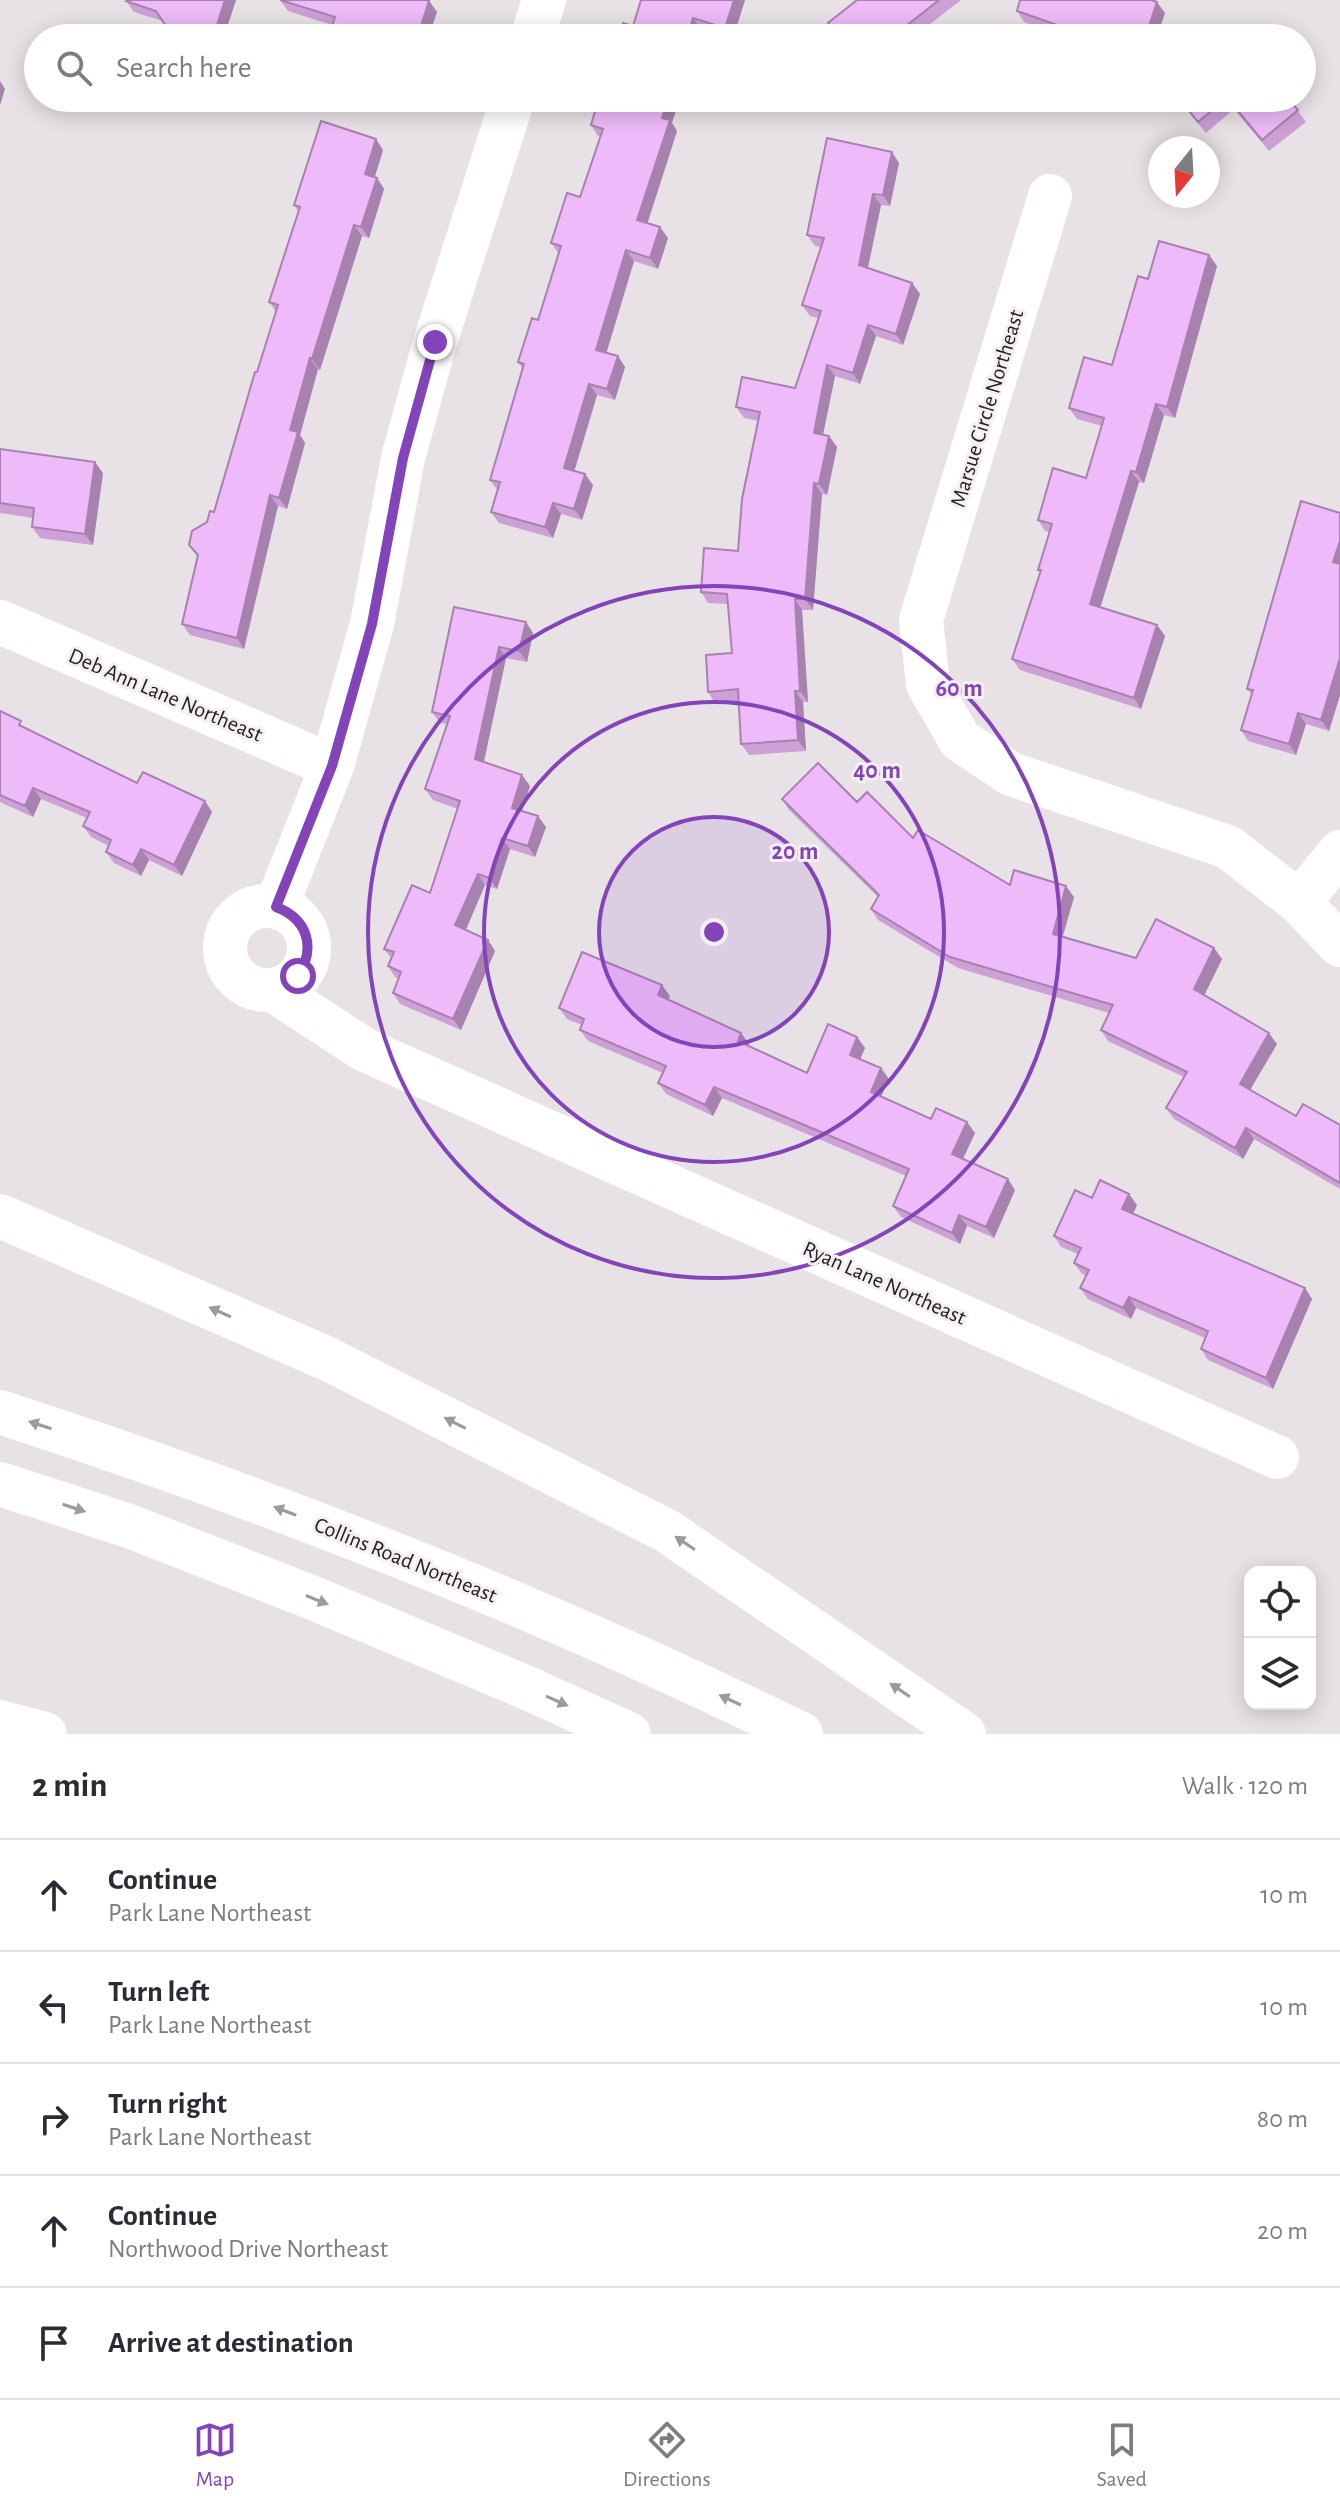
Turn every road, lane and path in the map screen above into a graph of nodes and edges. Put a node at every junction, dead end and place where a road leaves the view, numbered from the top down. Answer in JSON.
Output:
{"nodes":[{"id":1,"x":544,"y":0,"type":"edge"},
{"id":2,"x":536,"y":24,"type":"edge"},
{"id":3,"x":509,"y":112,"type":"edge"},
{"id":4,"x":1050,"y":196,"type":"dead end"},
{"id":5,"x":0,"y":622,"type":"edge"},
{"id":6,"x":332,"y":766,"type":"junction"},
{"id":7,"x":1340,"y":852,"type":"edge"},
{"id":8,"x":1299,"y":902,"type":"junction"},
{"id":9,"x":276,"y":907,"type":"junction"},
{"id":10,"x":1340,"y":945,"type":"edge"},
{"id":11,"x":273,"y":990,"type":"junction"},
{"id":12,"x":0,"y":1216,"type":"edge"},
{"id":13,"x":0,"y":1412,"type":"edge"},
{"id":14,"x":1277,"y":1457,"type":"dead end"},
{"id":15,"x":0,"y":1484,"type":"edge"},
{"id":16,"x":0,"y":1722,"type":"edge"},
{"id":17,"x":45,"y":1734,"type":"edge"},
{"id":18,"x":629,"y":1734,"type":"edge"},
{"id":19,"x":801,"y":1734,"type":"edge"},
{"id":20,"x":964,"y":1734,"type":"edge"}],
"edges":[{"from":1,"to":2,"type":"main road"},
{"from":3,"to":6,"type":"main road"},
{"from":4,"to":8,"type":"main road","name":"Marsue Circle Northeast"},
{"from":5,"to":6,"type":"main road","name":"Deb Ann Lane Northeast"},
{"from":6,"to":9,"type":"main road"},
{"from":7,"to":8,"type":"main road"},
{"from":8,"to":10,"type":"main road"},
{"from":9,"to":11,"type":"main road"},
{"from":9,"to":11,"type":"main road"},
{"from":11,"to":14,"type":"main road","name":"Ryan Lane Northeast"},
{"from":20,"to":12,"type":"main road","one_way":true},
{"from":19,"to":13,"type":"main road","name":"Collins Road Northeast","one_way":true},
{"from":15,"to":18,"type":"main road","one_way":true},
{"from":16,"to":17,"type":"main road"}]}
